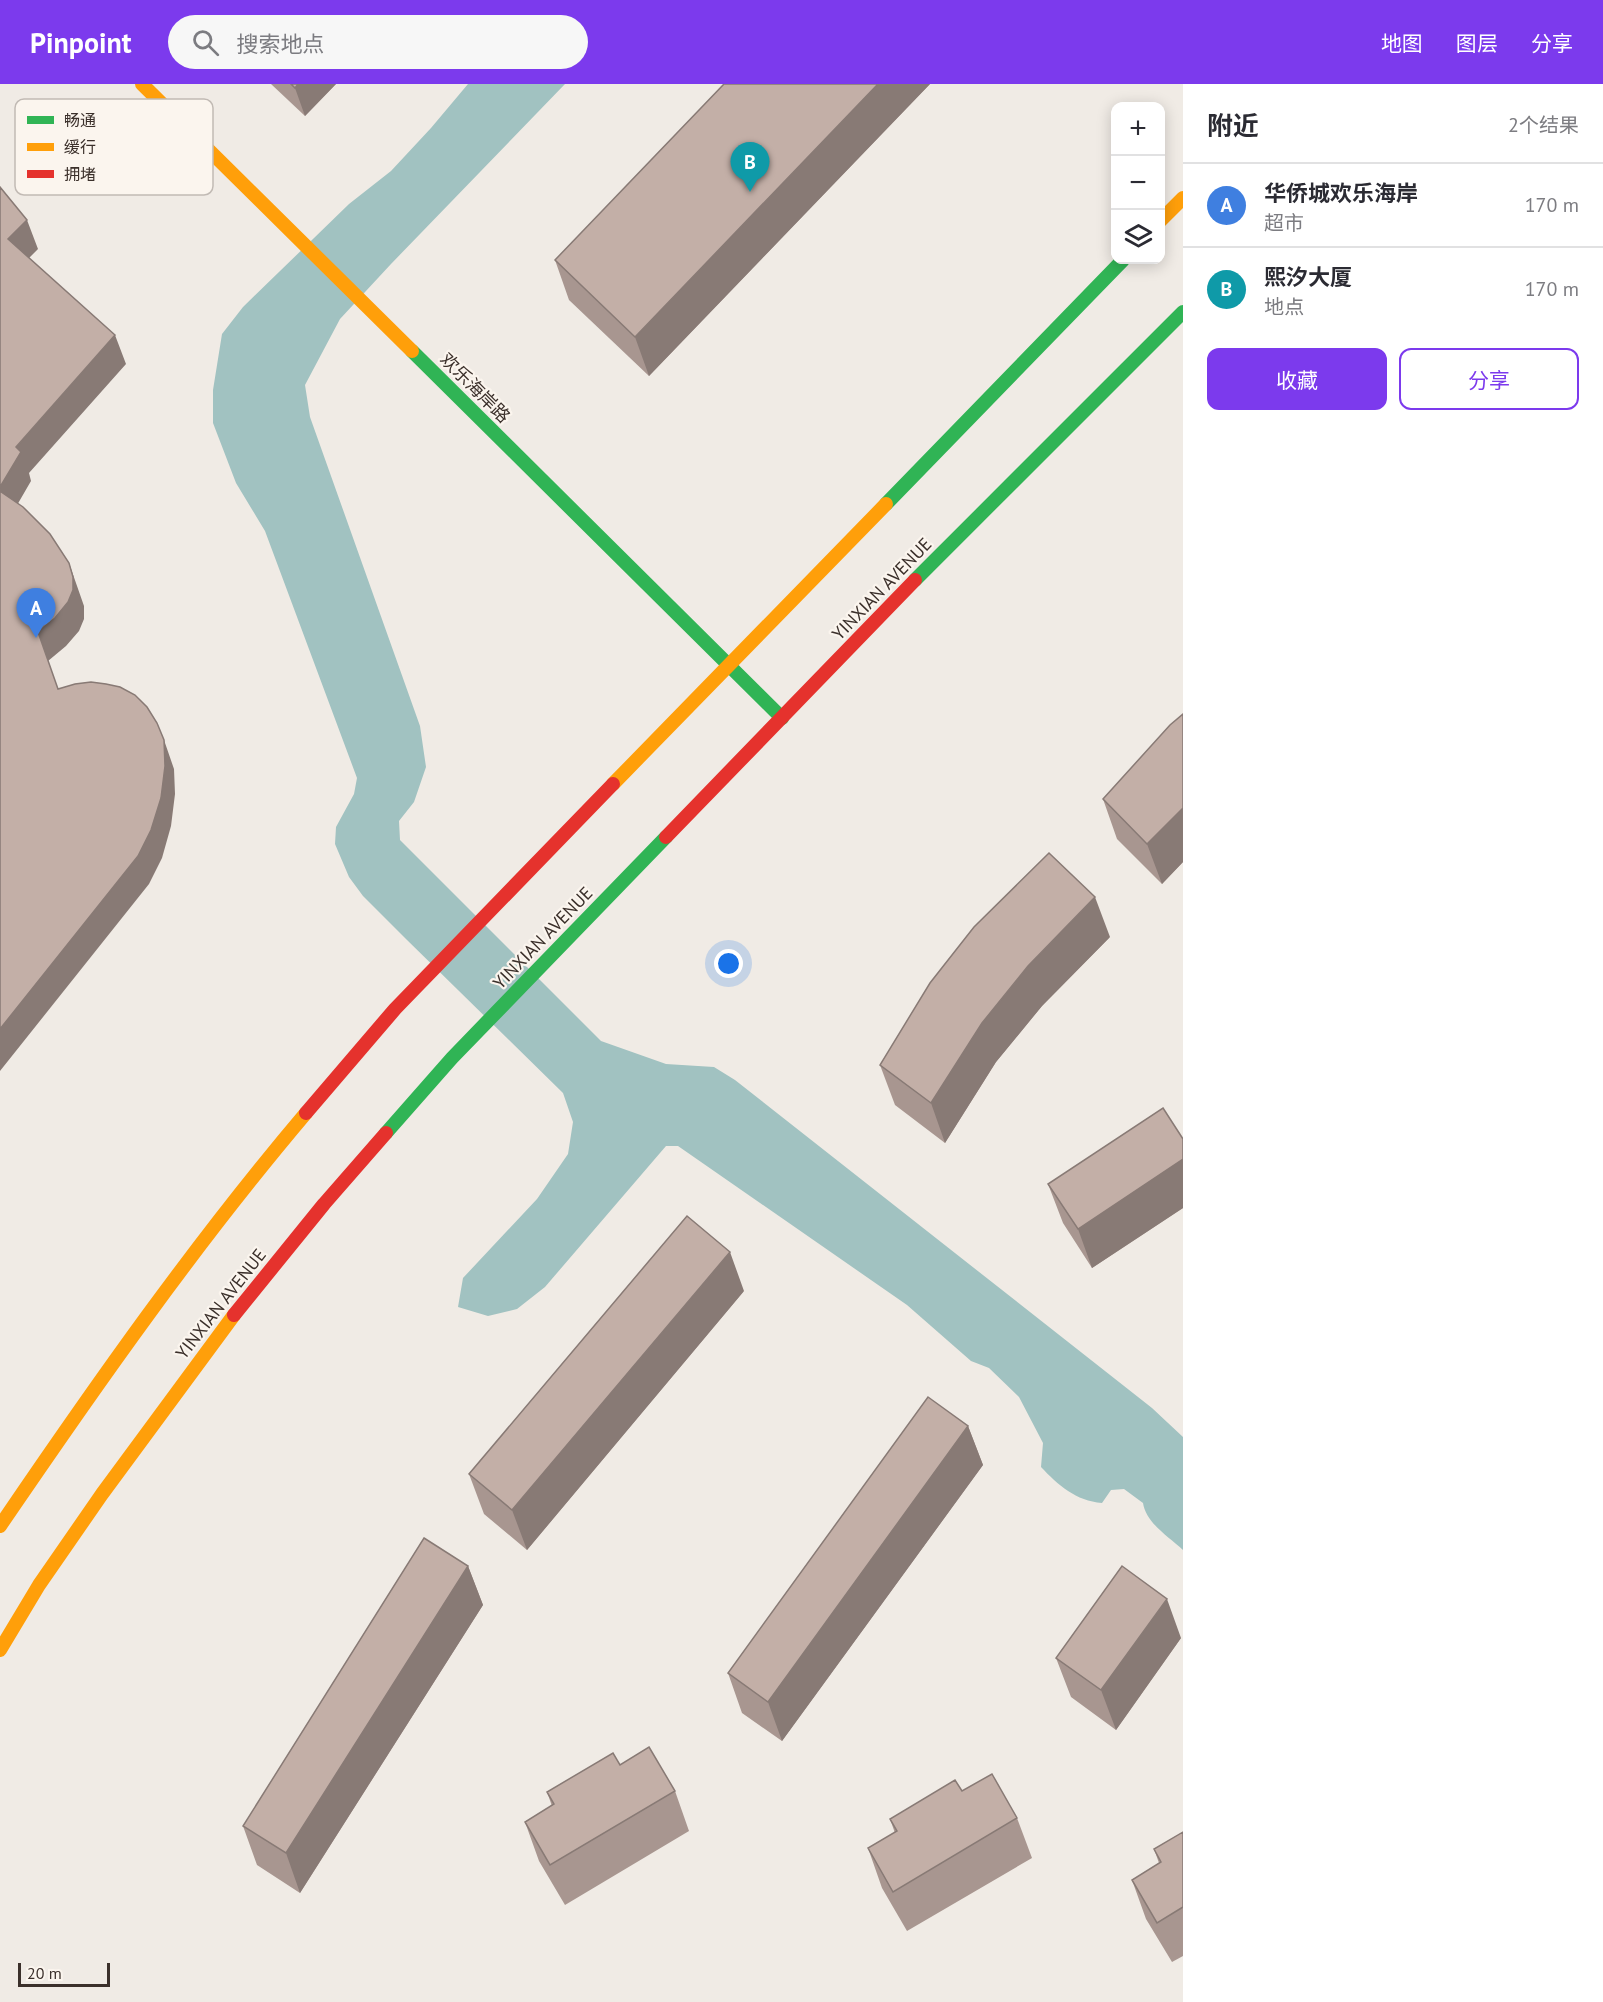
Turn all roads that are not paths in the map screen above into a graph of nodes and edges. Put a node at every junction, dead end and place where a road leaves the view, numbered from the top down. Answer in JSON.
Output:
{"nodes":[{"id":1,"x":142,"y":84,"type":"edge"},
{"id":2,"x":157,"y":99,"type":"edge"},
{"id":3,"x":213,"y":154,"type":"edge"},
{"id":4,"x":1183,"y":198,"type":"edge"},
{"id":5,"x":1165,"y":217,"type":"edge"},
{"id":6,"x":1119,"y":264,"type":"edge"},
{"id":7,"x":1183,"y":312,"type":"edge"},
{"id":8,"x":730,"y":666,"type":"junction"},
{"id":9,"x":782,"y":718,"type":"junction"},
{"id":10,"x":0,"y":1526,"type":"edge"},
{"id":11,"x":0,"y":1650,"type":"edge"}],
"edges":[{"from":1,"to":2,"type":"main road","name":"欢乐海岸路"},
{"from":3,"to":8,"type":"main road","name":"欢乐海岸路"},
{"from":4,"to":5,"type":"main road"},
{"from":6,"to":8,"type":"main road"},
{"from":7,"to":9,"type":"main road","name":"YINXIAN AVENUE"},
{"from":8,"to":9,"type":"main road","name":"欢乐海岸路"},
{"from":8,"to":10,"type":"main road"},
{"from":9,"to":11,"type":"main road","name":"YINXIAN AVENUE"}]}
